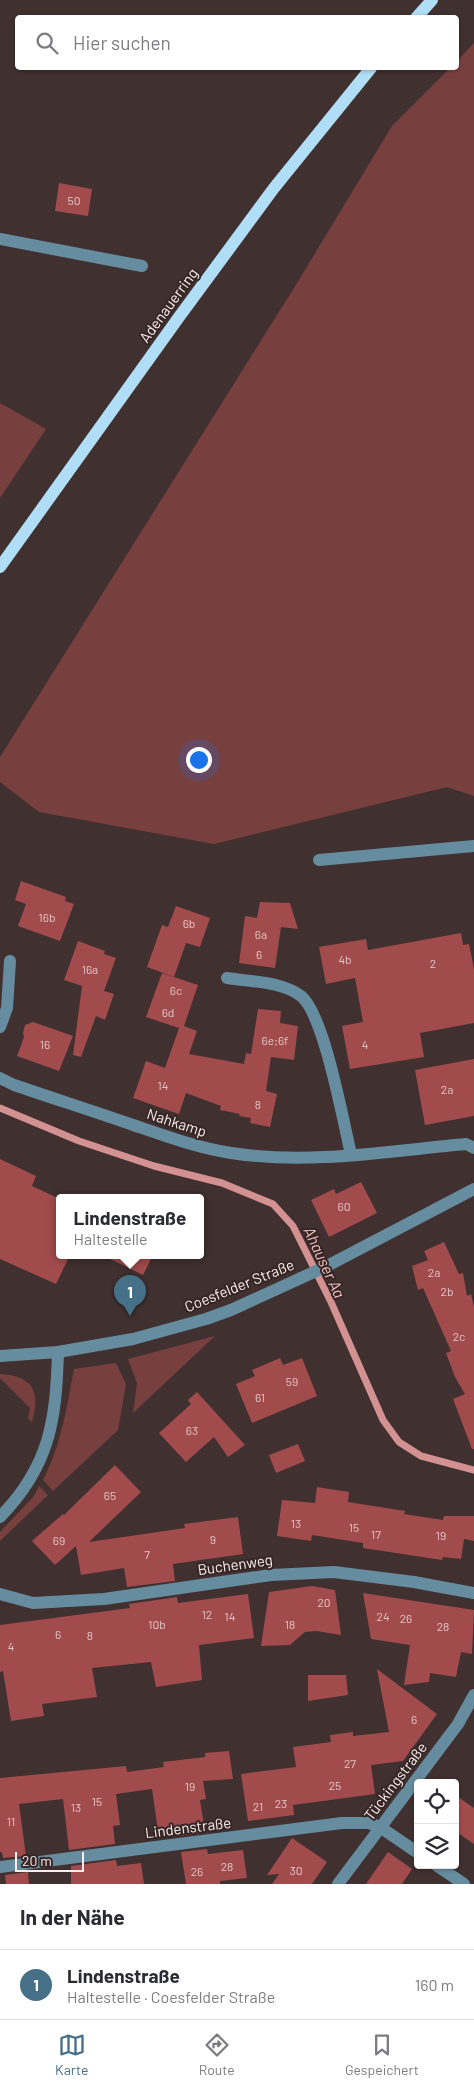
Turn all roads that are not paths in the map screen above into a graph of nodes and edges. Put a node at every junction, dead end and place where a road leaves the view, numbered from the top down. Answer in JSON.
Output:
{"nodes":[{"id":1,"x":432,"y":0,"type":"edge"},
{"id":2,"x":419,"y":15,"type":"edge"},
{"id":3,"x":369,"y":70,"type":"edge"},
{"id":4,"x":0,"y":239,"type":"edge"},
{"id":5,"x":142,"y":266,"type":"dead end"},
{"id":6,"x":0,"y":567,"type":"edge"},
{"id":7,"x":474,"y":846,"type":"edge"},
{"id":8,"x":319,"y":860,"type":"dead end"},
{"id":9,"x":10,"y":961,"type":"dead end"},
{"id":10,"x":228,"y":978,"type":"dead end"},
{"id":11,"x":0,"y":1027,"type":"edge"},
{"id":12,"x":0,"y":1078,"type":"edge"},
{"id":13,"x":474,"y":1148,"type":"edge"},
{"id":14,"x":351,"y":1154,"type":"junction"},
{"id":15,"x":474,"y":1189,"type":"edge"},
{"id":16,"x":58,"y":1352,"type":"junction"},
{"id":17,"x":0,"y":1356,"type":"edge"},
{"id":18,"x":0,"y":1517,"type":"edge"},
{"id":19,"x":474,"y":1593,"type":"edge"},
{"id":20,"x":0,"y":1594,"type":"edge"},
{"id":21,"x":474,"y":1694,"type":"edge"},
{"id":22,"x":380,"y":1827,"type":"junction"},
{"id":23,"x":414,"y":1850,"type":"edge"},
{"id":24,"x":0,"y":1867,"type":"edge"},
{"id":25,"x":442,"y":1869,"type":"edge"},
{"id":26,"x":338,"y":1884,"type":"edge"},
{"id":27,"x":464,"y":1884,"type":"edge"}],
"edges":[{"from":1,"to":2,"type":"main road"},
{"from":3,"to":6,"type":"main road","name":"Adenauerring"},
{"from":4,"to":5,"type":"street"},
{"from":7,"to":8,"type":"street"},
{"from":9,"to":11,"type":"street"},
{"from":10,"to":14,"type":"street"},
{"from":12,"to":14,"type":"street","name":"Nahkamp"},
{"from":13,"to":14,"type":"street","name":"Nahkamp"},
{"from":15,"to":16,"type":"street","name":"Coesfelder Straße"},
{"from":16,"to":17,"type":"street","name":"Coesfelder Straße"},
{"from":16,"to":18,"type":"street"},
{"from":19,"to":20,"type":"street","name":"Buchenweg"},
{"from":21,"to":22,"type":"street","name":"Tückingstraße"},
{"from":22,"to":23,"type":"street"},
{"from":22,"to":24,"type":"street","name":"Lindenstraße"},
{"from":22,"to":26,"type":"street","name":"Tückingstraße"},
{"from":25,"to":27,"type":"street"}]}
